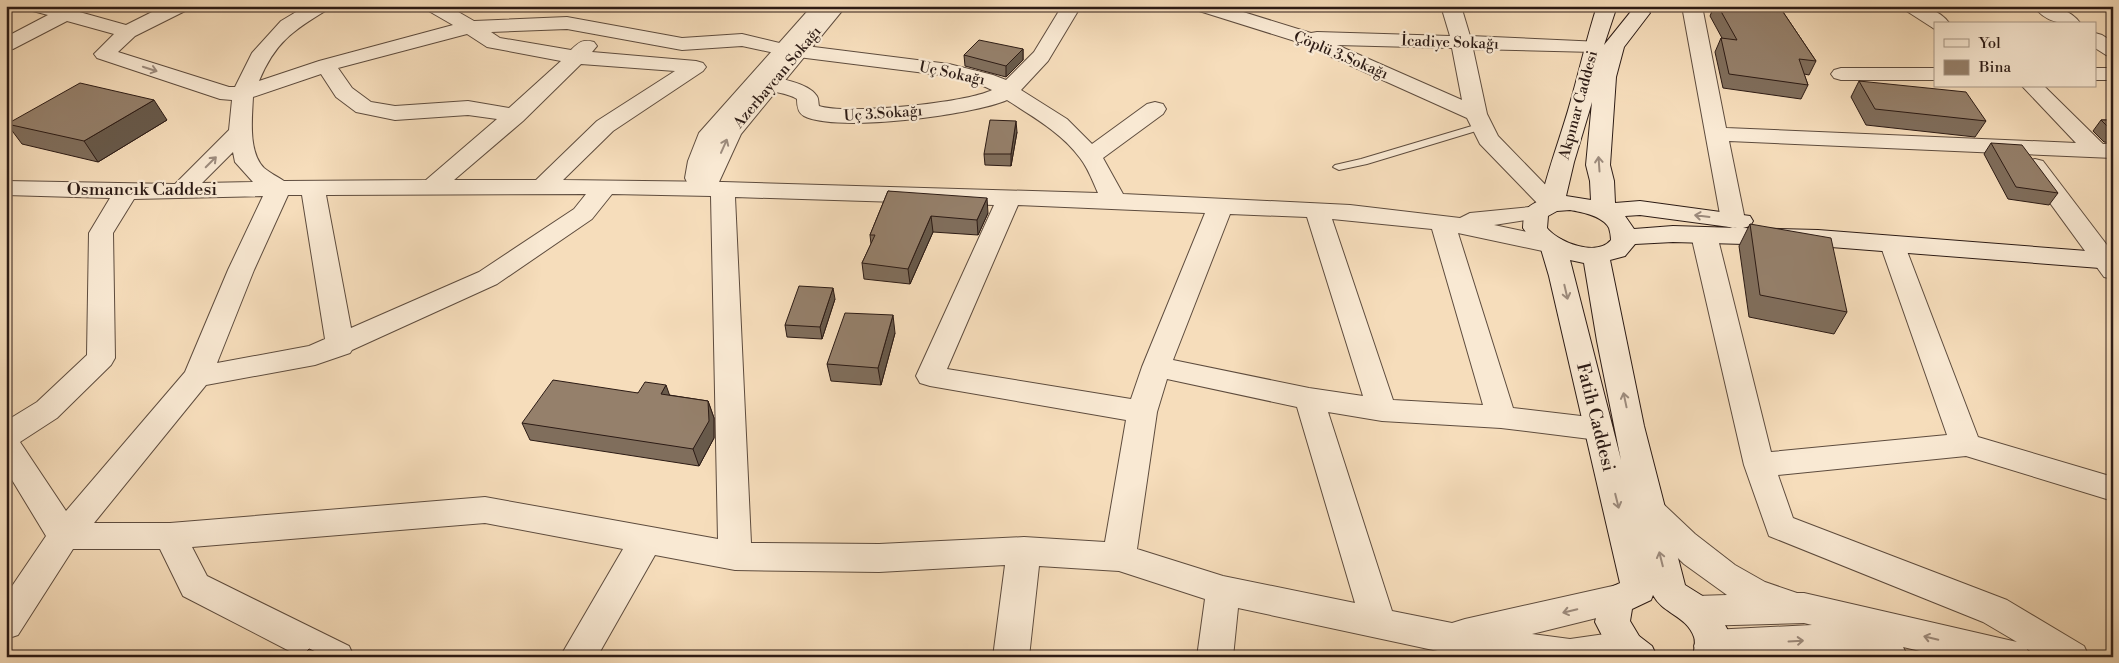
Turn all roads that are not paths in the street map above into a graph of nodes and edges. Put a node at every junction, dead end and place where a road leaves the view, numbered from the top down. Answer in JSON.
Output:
{"nodes":[{"id":1,"x":180,"y":6,"type":"edge"},
{"id":2,"x":320,"y":6,"type":"edge"},
{"id":3,"x":434,"y":6,"type":"edge"},
{"id":4,"x":590,"y":6,"type":"edge"},
{"id":5,"x":823,"y":6,"type":"edge"},
{"id":6,"x":837,"y":6,"type":"edge"},
{"id":7,"x":1072,"y":6,"type":"edge"},
{"id":8,"x":1203,"y":6,"type":"edge"},
{"id":9,"x":1451,"y":6,"type":"edge"},
{"id":10,"x":1607,"y":6,"type":"edge"},
{"id":11,"x":1616,"y":6,"type":"edge"},
{"id":12,"x":1692,"y":6,"type":"edge"},
{"id":13,"x":1912,"y":6,"type":"edge"},
{"id":14,"x":2043,"y":6,"type":"edge"},
{"id":15,"x":1648,"y":8,"type":"edge"},
{"id":16,"x":55,"y":10,"type":"edge"},
{"id":17,"x":1937,"y":22,"type":"edge"},
{"id":18,"x":2068,"y":22,"type":"edge"},
{"id":19,"x":567,"y":23,"type":"junction"},
{"id":20,"x":470,"y":27,"type":"junction"},
{"id":21,"x":602,"y":30,"type":"junction"},
{"id":22,"x":128,"y":32,"type":"junction"},
{"id":23,"x":1305,"y":38,"type":"junction"},
{"id":24,"x":1461,"y":41,"type":"junction"},
{"id":25,"x":2096,"y":41,"type":"edge"},
{"id":26,"x":682,"y":44,"type":"junction"},
{"id":27,"x":6,"y":45,"type":"edge"},
{"id":28,"x":1594,"y":46,"type":"junction"},
{"id":29,"x":791,"y":50,"type":"junction"},
{"id":30,"x":2113,"y":51,"type":"edge"},
{"id":31,"x":576,"y":57,"type":"junction"},
{"id":32,"x":326,"y":65,"type":"junction"},
{"id":33,"x":1841,"y":74,"type":"dead end"},
{"id":34,"x":1934,"y":74,"type":"edge"},
{"id":35,"x":2096,"y":74,"type":"edge"},
{"id":36,"x":2113,"y":74,"type":"edge"},
{"id":37,"x":702,"y":75,"type":"junction"},
{"id":38,"x":770,"y":83,"type":"junction"},
{"id":39,"x":2034,"y":88,"type":"edge"},
{"id":40,"x":1007,"y":90,"type":"junction"},
{"id":41,"x":243,"y":93,"type":"junction"},
{"id":42,"x":1155,"y":109,"type":"dead end"},
{"id":43,"x":515,"y":116,"type":"junction"},
{"id":44,"x":1479,"y":120,"type":"junction"},
{"id":45,"x":240,"y":132,"type":"junction"},
{"id":46,"x":1716,"y":134,"type":"junction"},
{"id":47,"x":2021,"y":146,"type":"junction"},
{"id":48,"x":2105,"y":151,"type":"edge"},
{"id":49,"x":1090,"y":156,"type":"junction"},
{"id":50,"x":1339,"y":166,"type":"dead end"},
{"id":51,"x":542,"y":187,"type":"junction"},
{"id":52,"x":605,"y":187,"type":"junction"},
{"id":53,"x":279,"y":188,"type":"junction"},
{"id":54,"x":313,"y":188,"type":"junction"},
{"id":55,"x":431,"y":188,"type":"junction"},
{"id":56,"x":723,"y":189,"type":"junction"},
{"id":57,"x":10,"y":190,"type":"edge"},
{"id":58,"x":181,"y":191,"type":"junction"},
{"id":59,"x":126,"y":192,"type":"junction"},
{"id":60,"x":1009,"y":199,"type":"junction"},
{"id":61,"x":1114,"y":201,"type":"junction"},
{"id":62,"x":1220,"y":207,"type":"junction"},
{"id":63,"x":1544,"y":208,"type":"junction"},
{"id":64,"x":1317,"y":211,"type":"junction"},
{"id":65,"x":1603,"y":213,"type":"junction"},
{"id":66,"x":1733,"y":220,"type":"junction"},
{"id":67,"x":1447,"y":223,"type":"junction"},
{"id":68,"x":1704,"y":235,"type":"junction"},
{"id":69,"x":1624,"y":237,"type":"junction"},
{"id":70,"x":1818,"y":238,"type":"junction"},
{"id":71,"x":1893,"y":244,"type":"junction"},
{"id":72,"x":1552,"y":245,"type":"junction"},
{"id":73,"x":1596,"y":256,"type":"junction"},
{"id":74,"x":2110,"y":264,"type":"edge"},
{"id":75,"x":340,"y":346,"type":"junction"},
{"id":76,"x":1156,"y":367,"type":"junction"},
{"id":77,"x":197,"y":377,"type":"junction"},
{"id":78,"x":1310,"y":399,"type":"junction"},
{"id":79,"x":1382,"y":410,"type":"junction"},
{"id":80,"x":1142,"y":412,"type":"junction"},
{"id":81,"x":1501,"y":417,"type":"junction"},
{"id":82,"x":1598,"y":429,"type":"junction"},
{"id":83,"x":6,"y":436,"type":"edge"},
{"id":84,"x":6,"y":444,"type":"edge"},
{"id":85,"x":1966,"y":445,"type":"junction"},
{"id":86,"x":1759,"y":465,"type":"junction"},
{"id":87,"x":2113,"y":489,"type":"edge"},
{"id":88,"x":1648,"y":509,"type":"junction"},
{"id":89,"x":64,"y":536,"type":"junction"},
{"id":90,"x":170,"y":536,"type":"junction"},
{"id":91,"x":646,"y":540,"type":"junction"},
{"id":92,"x":1024,"y":551,"type":"junction"},
{"id":93,"x":736,"y":556,"type":"junction"},
{"id":94,"x":1119,"y":557,"type":"junction"},
{"id":95,"x":1223,"y":590,"type":"junction"},
{"id":96,"x":1656,"y":599,"type":"junction"},
{"id":97,"x":1804,"y":608,"type":"junction"},
{"id":98,"x":1378,"y":623,"type":"junction"},
{"id":99,"x":6,"y":624,"type":"edge"},
{"id":100,"x":1444,"y":647,"type":"edge"},
{"id":101,"x":1711,"y":651,"type":"edge"},
{"id":102,"x":1632,"y":652,"type":"edge"},
{"id":103,"x":1570,"y":656,"type":"edge"},
{"id":104,"x":336,"y":657,"type":"edge"},
{"id":105,"x":578,"y":657,"type":"edge"},
{"id":106,"x":1011,"y":657,"type":"edge"},
{"id":107,"x":1215,"y":657,"type":"edge"},
{"id":108,"x":1890,"y":657,"type":"edge"},
{"id":109,"x":2013,"y":657,"type":"edge"},
{"id":110,"x":2071,"y":657,"type":"edge"}],
"edges":[{"from":1,"to":22,"type":"street"},
{"from":2,"to":41,"type":"street"},
{"from":3,"to":20,"type":"street"},
{"from":4,"to":19,"type":"street"},
{"from":5,"to":29,"type":"street","name":"Azerbaycan Sokağı"},
{"from":6,"to":29,"type":"street","name":"Azerbaycan Sokağı"},
{"from":7,"to":40,"type":"street"},
{"from":8,"to":23,"type":"street","name":"Çöplü 3.Sokağı"},
{"from":9,"to":24,"type":"street"},
{"from":10,"to":28,"type":"street","name":"Akpınar Caddesi"},
{"from":11,"to":15,"type":"street"},
{"from":12,"to":46,"type":"street"},
{"from":13,"to":17,"type":"street"},
{"from":14,"to":18,"type":"street"},
{"from":65,"to":15,"type":"street","name":"Akpınar Caddesi","one_way":true},
{"from":16,"to":22,"type":"street"},
{"from":16,"to":27,"type":"street"},
{"from":19,"to":20,"type":"street","name":"Uç Sokağı"},
{"from":19,"to":21,"type":"street","name":"Uç Sokağı"},
{"from":20,"to":31,"type":"street"},
{"from":20,"to":32,"type":"street","name":"Uç Sokağı"},
{"from":21,"to":26,"type":"street","name":"Uç Sokağı"},
{"from":21,"to":31,"type":"street"},
{"from":22,"to":41,"type":"street","one_way":true},
{"from":23,"to":24,"type":"street","name":"İcadiye Sokağı"},
{"from":23,"to":44,"type":"street","name":"Çöplü 3.Sokağı"},
{"from":24,"to":28,"type":"street","name":"İcadiye Sokağı"},
{"from":24,"to":44,"type":"street"},
{"from":25,"to":30,"type":"street"},
{"from":26,"to":29,"type":"street","name":"Uç Sokağı"},
{"from":26,"to":37,"type":"street"},
{"from":28,"to":63,"type":"street","name":"Akpınar Caddesi"},
{"from":29,"to":38,"type":"street","name":"Azerbaycan Sokağı"},
{"from":29,"to":38,"type":"street","name":"Azerbaycan Sokağı","one_way":true},
{"from":29,"to":40,"type":"street","name":"Uç Sokağı"},
{"from":31,"to":37,"type":"street"},
{"from":31,"to":43,"type":"street"},
{"from":32,"to":41,"type":"street","name":"Uç Sokağı"},
{"from":32,"to":43,"type":"street"},
{"from":33,"to":34,"type":"street"},
{"from":35,"to":36,"type":"street"},
{"from":37,"to":51,"type":"street"},
{"from":38,"to":40,"type":"street","name":"Uç 3.Sokağı"},
{"from":39,"to":48,"type":"street"},
{"from":40,"to":49,"type":"street","name":"Uç Sokağı"},
{"from":41,"to":45,"type":"street"},
{"from":42,"to":49,"type":"street"},
{"from":43,"to":55,"type":"street"},
{"from":44,"to":50,"type":"lane"},
{"from":44,"to":63,"type":"street"},
{"from":45,"to":53,"type":"street"},
{"from":58,"to":45,"type":"street","one_way":true},
{"from":46,"to":47,"type":"street"},
{"from":46,"to":66,"type":"street"},
{"from":47,"to":48,"type":"street"},
{"from":47,"to":74,"type":"street"},
{"from":49,"to":61,"type":"street","name":"Uç Sokağı"},
{"from":51,"to":52,"type":"street","name":"Osmancık Caddesi"},
{"from":51,"to":55,"type":"street","name":"Osmancık Caddesi"},
{"from":52,"to":56,"type":"street","name":"Osmancık Caddesi"},
{"from":52,"to":75,"type":"street"},
{"from":53,"to":54,"type":"street","name":"Osmancık Caddesi"},
{"from":53,"to":58,"type":"street","name":"Osmancık Caddesi"},
{"from":53,"to":77,"type":"street"},
{"from":54,"to":55,"type":"street","name":"Osmancık Caddesi"},
{"from":54,"to":75,"type":"street"},
{"from":56,"to":60,"type":"street","name":"Osmancık Caddesi"},
{"from":56,"to":93,"type":"street"},
{"from":57,"to":59,"type":"street","name":"Osmancık Caddesi"},
{"from":58,"to":59,"type":"street","name":"Osmancık Caddesi"},
{"from":59,"to":83,"type":"street"},
{"from":60,"to":61,"type":"street","name":"Osmancık Caddesi"},
{"from":60,"to":80,"type":"street"},
{"from":61,"to":62,"type":"street","name":"Osmancık Caddesi"},
{"from":62,"to":64,"type":"street","name":"Osmancık Caddesi"},
{"from":62,"to":76,"type":"street"},
{"from":63,"to":65,"type":"street"},
{"from":63,"to":67,"type":"street"},
{"from":63,"to":72,"type":"street"},
{"from":64,"to":67,"type":"street","name":"Osmancık Caddesi"},
{"from":64,"to":79,"type":"street"},
{"from":66,"to":65,"type":"street","one_way":true},
{"from":65,"to":69,"type":"street"},
{"from":66,"to":70,"type":"street"},
{"from":67,"to":72,"type":"street"},
{"from":67,"to":81,"type":"street"},
{"from":68,"to":69,"type":"street"},
{"from":68,"to":70,"type":"street"},
{"from":68,"to":86,"type":"street"},
{"from":69,"to":73,"type":"street"},
{"from":70,"to":71,"type":"street"},
{"from":71,"to":74,"type":"street"},
{"from":71,"to":85,"type":"street"},
{"from":72,"to":73,"type":"street"},
{"from":72,"to":82,"type":"street","name":"Fatih Caddesi","one_way":true},
{"from":88,"to":73,"type":"street","name":"Fatih Caddesi","one_way":true},
{"from":75,"to":77,"type":"street"},
{"from":76,"to":78,"type":"street"},
{"from":76,"to":80,"type":"street"},
{"from":77,"to":89,"type":"street"},
{"from":78,"to":79,"type":"street"},
{"from":78,"to":98,"type":"street"},
{"from":79,"to":81,"type":"street"},
{"from":80,"to":94,"type":"street"},
{"from":81,"to":82,"type":"street"},
{"from":82,"to":96,"type":"street","name":"Fatih Caddesi","one_way":true},
{"from":84,"to":89,"type":"street"},
{"from":85,"to":86,"type":"street"},
{"from":85,"to":87,"type":"street"},
{"from":86,"to":110,"type":"street"},
{"from":96,"to":88,"type":"street","name":"Fatih Caddesi","one_way":true},
{"from":88,"to":97,"type":"street"},
{"from":89,"to":90,"type":"street"},
{"from":89,"to":99,"type":"street"},
{"from":90,"to":91,"type":"street"},
{"from":90,"to":104,"type":"street"},
{"from":91,"to":93,"type":"street"},
{"from":91,"to":105,"type":"street"},
{"from":92,"to":93,"type":"street"},
{"from":92,"to":94,"type":"street"},
{"from":92,"to":106,"type":"street"},
{"from":94,"to":95,"type":"street"},
{"from":95,"to":98,"type":"street"},
{"from":95,"to":107,"type":"street"},
{"from":96,"to":97,"type":"street"},
{"from":96,"to":100,"type":"street","one_way":true},
{"from":96,"to":101,"type":"street","name":"Fatih Caddesi"},
{"from":96,"to":102,"type":"street","name":"Fatih Caddesi"},
{"from":109,"to":97,"type":"street","one_way":true},
{"from":98,"to":100,"type":"street"},
{"from":100,"to":103,"type":"street"},
{"from":101,"to":108,"type":"street","one_way":true},
{"from":102,"to":103,"type":"street"}]}
